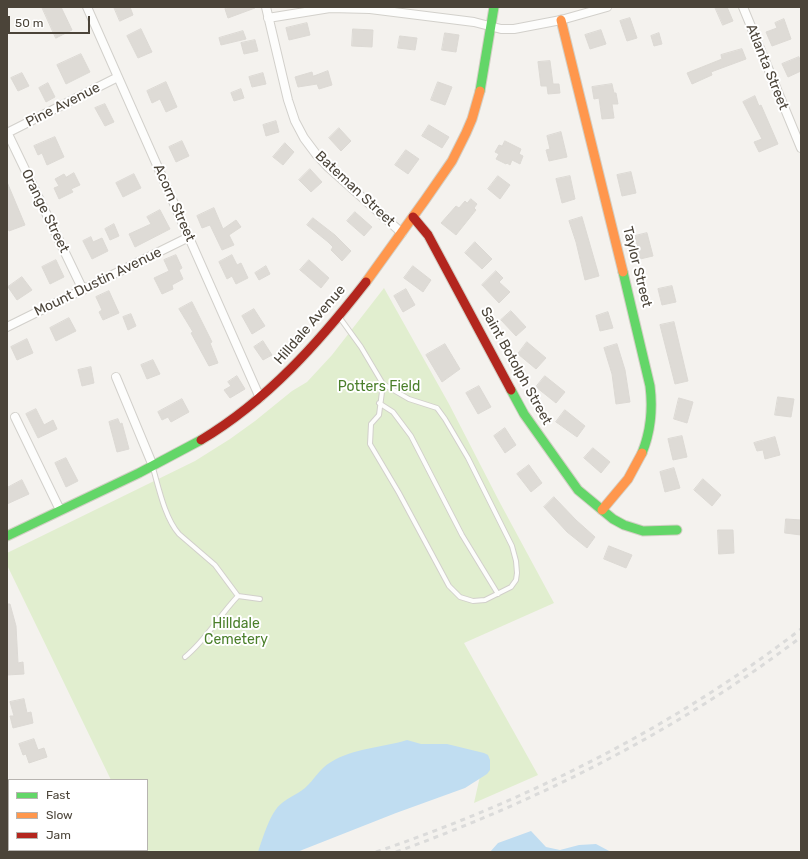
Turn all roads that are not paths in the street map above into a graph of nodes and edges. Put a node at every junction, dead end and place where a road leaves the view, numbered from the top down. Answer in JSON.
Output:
{"nodes":[{"id":1,"x":87,"y":7,"type":"edge"},
{"id":2,"x":266,"y":7,"type":"edge"},
{"id":3,"x":494,"y":7,"type":"edge"},
{"id":4,"x":607,"y":7,"type":"edge"},
{"id":5,"x":743,"y":7,"type":"edge"},
{"id":6,"x":268,"y":18,"type":"junction"},
{"id":7,"x":561,"y":20,"type":"junction"},
{"id":8,"x":490,"y":26,"type":"junction"},
{"id":9,"x":118,"y":77,"type":"junction"},
{"id":10,"x":7,"y":132,"type":"edge"},
{"id":11,"x":801,"y":148,"type":"edge"},
{"id":12,"x":413,"y":217,"type":"junction"},
{"id":13,"x":402,"y":233,"type":"junction"},
{"id":14,"x":189,"y":237,"type":"junction"},
{"id":15,"x":83,"y":290,"type":"junction"},
{"id":16,"x":338,"y":316,"type":"junction"},
{"id":17,"x":7,"y":327,"type":"edge"},
{"id":18,"x":116,"y":377,"type":"dead end"},
{"id":19,"x":383,"y":384,"type":"junction"},
{"id":20,"x":260,"y":398,"type":"junction"},
{"id":21,"x":379,"y":403,"type":"junction"},
{"id":22,"x":15,"y":417,"type":"dead end"},
{"id":23,"x":153,"y":466,"type":"junction"},
{"id":24,"x":60,"y":510,"type":"junction"},
{"id":25,"x":602,"y":510,"type":"junction"},
{"id":26,"x":678,"y":530,"type":"dead end"},
{"id":27,"x":7,"y":536,"type":"edge"},
{"id":28,"x":498,"y":594,"type":"junction"},
{"id":29,"x":238,"y":596,"type":"junction"},
{"id":30,"x":260,"y":599,"type":"dead end"},
{"id":31,"x":185,"y":658,"type":"dead end"}],
"edges":[{"from":1,"to":9,"type":"street","name":"Acorn Street"},
{"from":2,"to":6,"type":"street","name":"Bateman Street"},
{"from":3,"to":8,"type":"street","name":"Hilldale Avenue"},
{"from":4,"to":7,"type":"street"},
{"from":5,"to":11,"type":"street","name":"Atlanta Street"},
{"from":6,"to":8,"type":"street"},
{"from":6,"to":13,"type":"street","name":"Bateman Street"},
{"from":7,"to":8,"type":"street"},
{"from":7,"to":25,"type":"street","name":"Taylor Street"},
{"from":8,"to":12,"type":"street","name":"Hilldale Avenue"},
{"from":9,"to":10,"type":"street","name":"Pine Avenue"},
{"from":9,"to":14,"type":"street","name":"Acorn Street"},
{"from":10,"to":15,"type":"street","name":"Orange Street"},
{"from":12,"to":13,"type":"street","name":"Hilldale Avenue"},
{"from":12,"to":25,"type":"street","name":"Saint Botolph Street"},
{"from":13,"to":16,"type":"street","name":"Hilldale Avenue"},
{"from":14,"to":15,"type":"street","name":"Mount Dustin Avenue"},
{"from":14,"to":20,"type":"street","name":"Acorn Street"},
{"from":15,"to":17,"type":"street","name":"Mount Dustin Avenue"},
{"from":16,"to":19,"type":"lane"},
{"from":16,"to":20,"type":"street","name":"Hilldale Avenue"},
{"from":18,"to":23,"type":"street"},
{"from":19,"to":21,"type":"lane"},
{"from":19,"to":28,"type":"lane"},
{"from":20,"to":23,"type":"street","name":"Hilldale Avenue"},
{"from":21,"to":28,"type":"lane"},
{"from":21,"to":28,"type":"lane"},
{"from":22,"to":24,"type":"street"},
{"from":23,"to":24,"type":"street","name":"Hilldale Avenue"},
{"from":23,"to":29,"type":"lane"},
{"from":24,"to":27,"type":"street","name":"Hilldale Avenue"},
{"from":25,"to":26,"type":"street","name":"Saint Botolph Street"},
{"from":29,"to":30,"type":"lane"},
{"from":29,"to":31,"type":"lane"}]}
